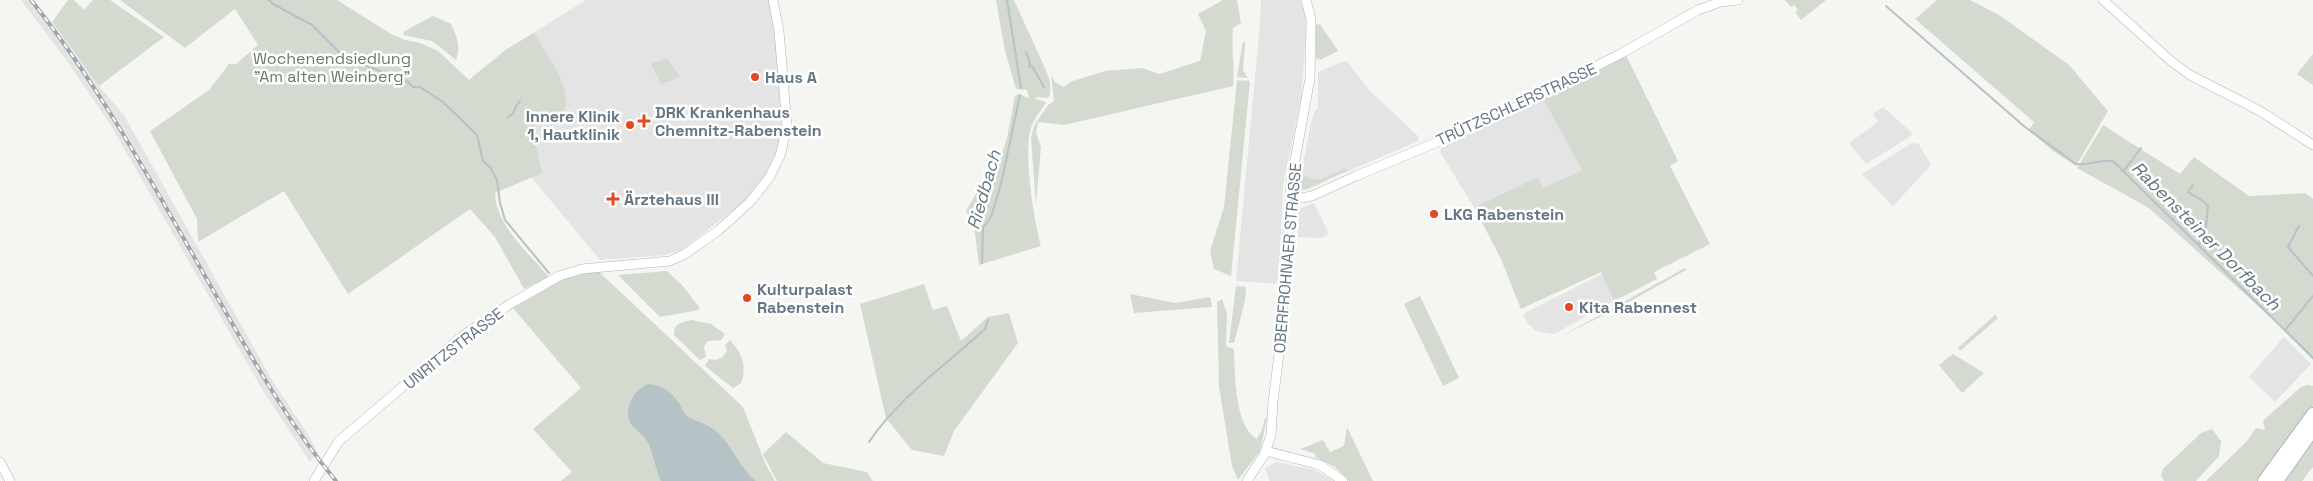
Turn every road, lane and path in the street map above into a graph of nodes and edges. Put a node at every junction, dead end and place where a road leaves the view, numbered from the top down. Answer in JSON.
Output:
{"nodes":[{"id":1,"x":773,"y":0,"type":"edge"},
{"id":2,"x":1306,"y":0,"type":"edge"},
{"id":3,"x":1738,"y":0,"type":"edge"},
{"id":4,"x":2103,"y":0,"type":"edge"},
{"id":5,"x":2313,"y":145,"type":"edge"},
{"id":6,"x":1290,"y":200,"type":"junction"},
{"id":7,"x":2313,"y":414,"type":"edge"},
{"id":8,"x":2313,"y":430,"type":"edge"},
{"id":9,"x":1266,"y":451,"type":"junction"},
{"id":10,"x":0,"y":462,"type":"edge"},
{"id":11,"x":1250,"y":477,"type":"edge"},
{"id":12,"x":10,"y":481,"type":"edge"},
{"id":13,"x":314,"y":481,"type":"edge"},
{"id":14,"x":1343,"y":481,"type":"edge"},
{"id":15,"x":2264,"y":481,"type":"edge"},
{"id":16,"x":2277,"y":481,"type":"edge"}],
"edges":[{"from":1,"to":13,"type":"street","name":"UNRITZSTRASSE"},
{"from":2,"to":6,"type":"street","name":"OBERFROHNAER STRASSE"},
{"from":3,"to":6,"type":"street","name":"TRÜTZSCHLERSTRASSE"},
{"from":4,"to":5,"type":"street"},
{"from":6,"to":9,"type":"street","name":"OBERFROHNAER STRASSE"},
{"from":7,"to":15,"type":"highway"},
{"from":8,"to":16,"type":"highway"},
{"from":9,"to":11,"type":"street","name":"OBERFROHNAER STRASSE"},
{"from":9,"to":14,"type":"street"},
{"from":10,"to":12,"type":"street"}]}
